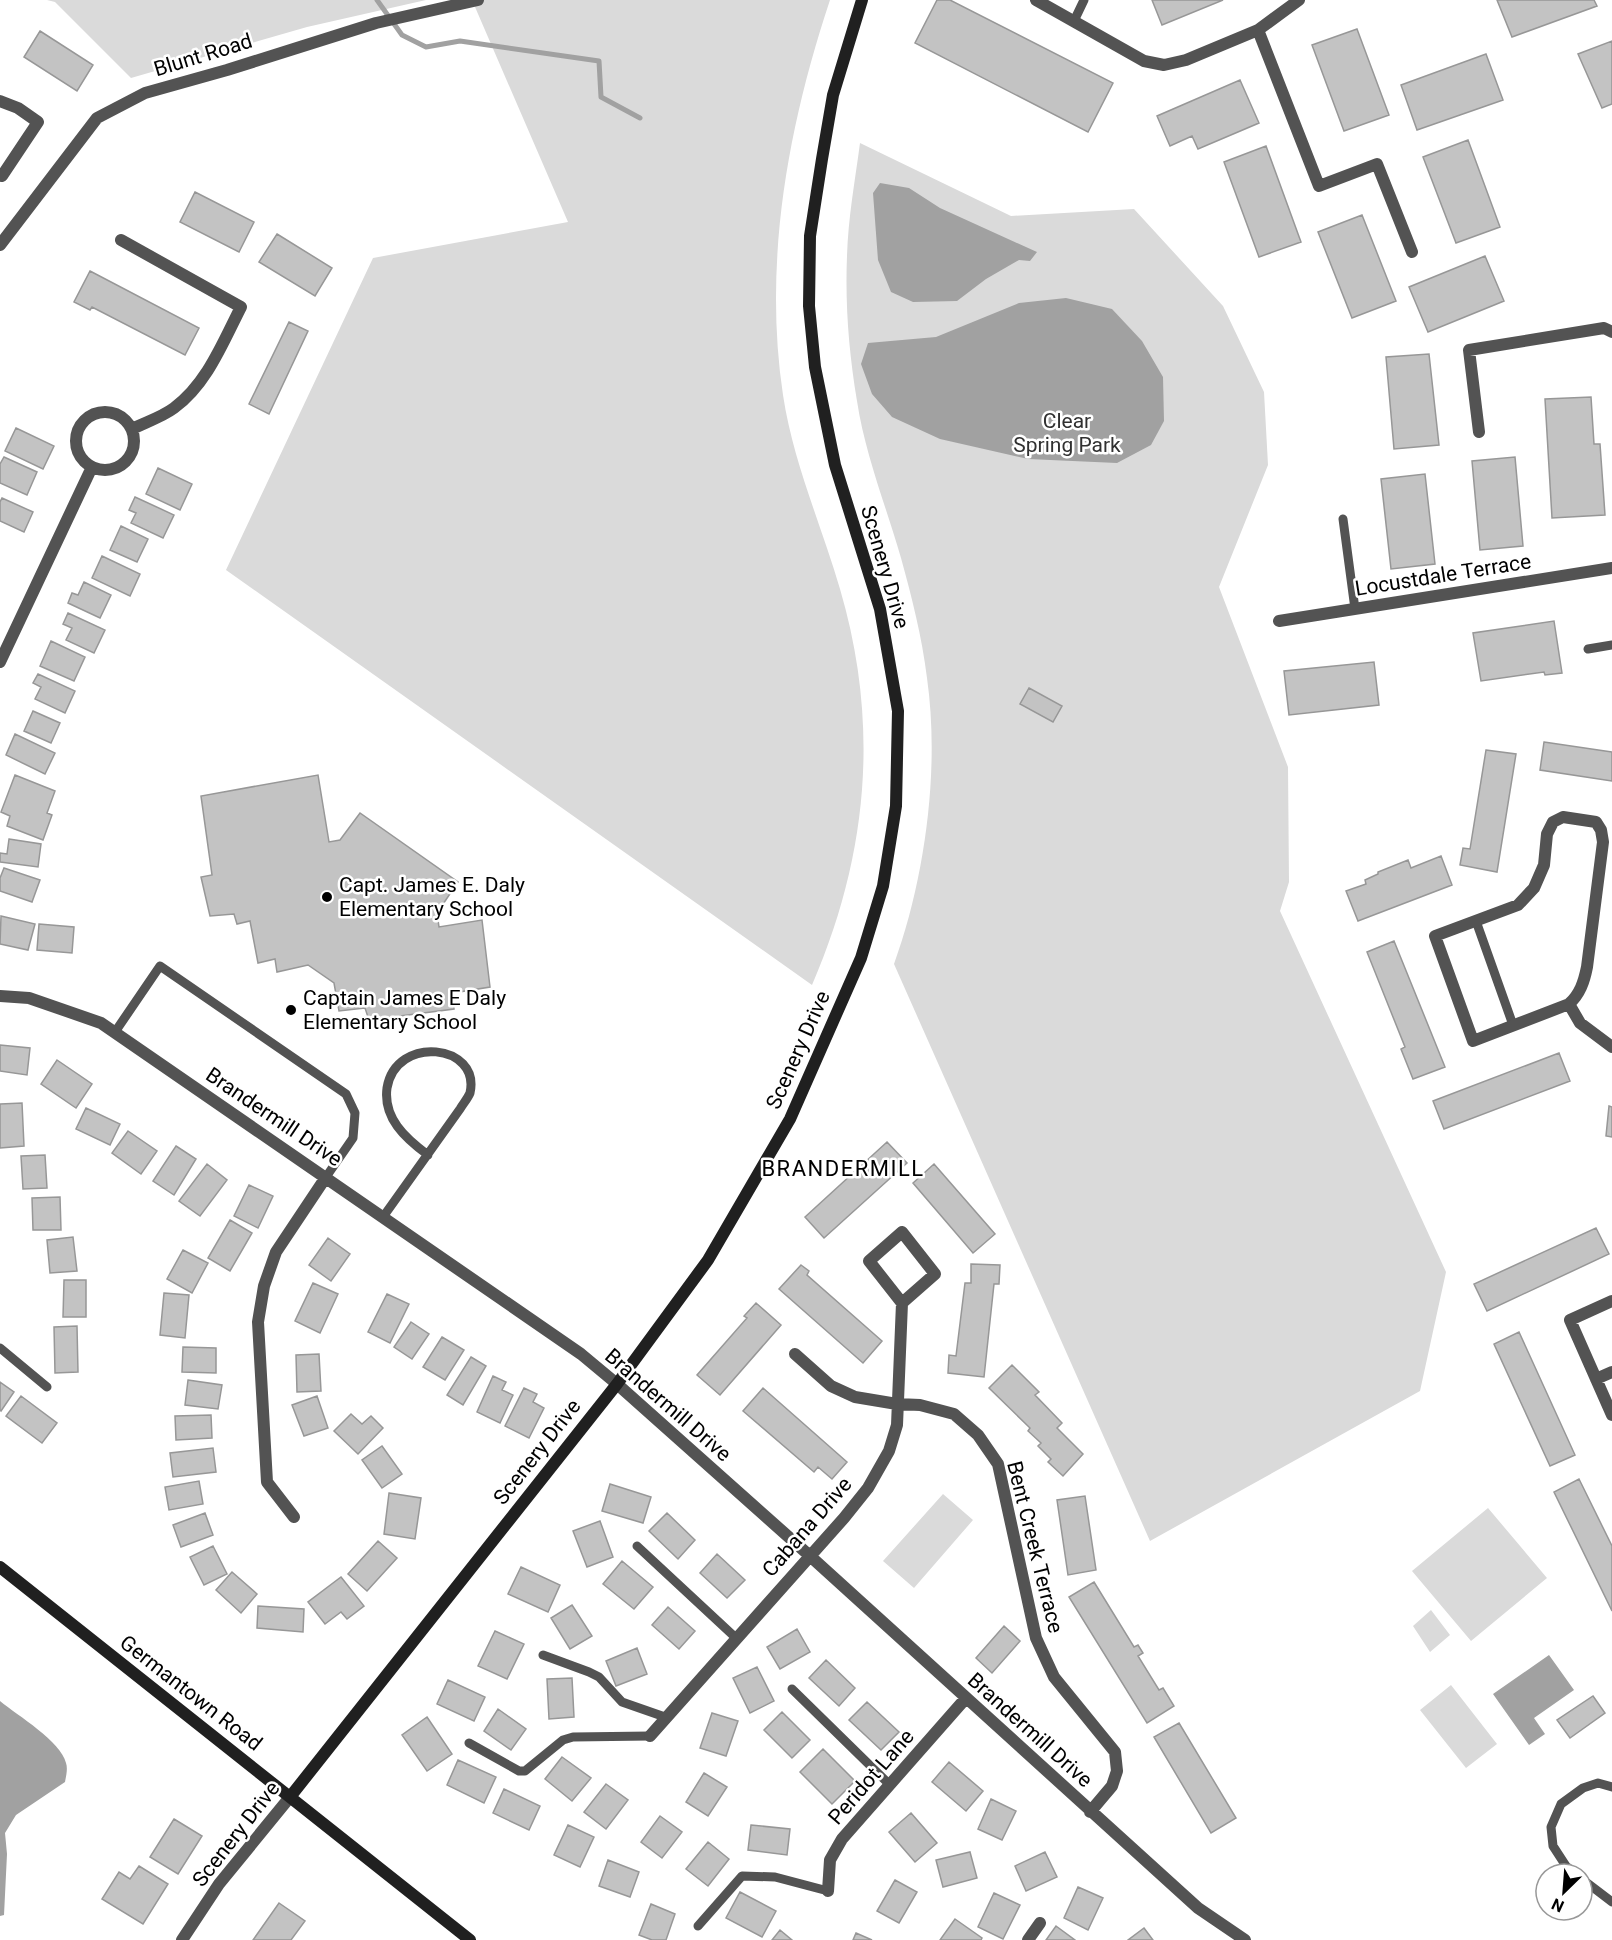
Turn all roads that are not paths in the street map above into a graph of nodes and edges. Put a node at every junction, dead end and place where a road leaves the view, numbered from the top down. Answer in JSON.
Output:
{"nodes":[{"id":1,"x":478,"y":0,"type":"edge"},
{"id":2,"x":862,"y":0,"type":"edge"},
{"id":3,"x":1036,"y":0,"type":"edge"},
{"id":4,"x":1084,"y":0,"type":"edge"},
{"id":5,"x":1299,"y":0,"type":"edge"},
{"id":6,"x":1074,"y":21,"type":"junction"},
{"id":7,"x":1258,"y":30,"type":"junction"},
{"id":8,"x":0,"y":101,"type":"edge"},
{"id":9,"x":0,"y":175,"type":"edge"},
{"id":10,"x":121,"y":240,"type":"dead end"},
{"id":11,"x":0,"y":245,"type":"edge"},
{"id":12,"x":1412,"y":252,"type":"dead end"},
{"id":13,"x":1612,"y":332,"type":"edge"},
{"id":14,"x":132,"y":429,"type":"junction"},
{"id":15,"x":1479,"y":432,"type":"dead end"},
{"id":16,"x":92,"y":467,"type":"junction"},
{"id":17,"x":1342,"y":519,"type":"dead end"},
{"id":18,"x":1612,"y":568,"type":"edge"},
{"id":19,"x":1355,"y":609,"type":"junction"},
{"id":20,"x":1279,"y":621,"type":"dead end"},
{"id":21,"x":1612,"y":645,"type":"edge"},
{"id":22,"x":1588,"y":649,"type":"dead end"},
{"id":23,"x":0,"y":663,"type":"edge"},
{"id":24,"x":1476,"y":921,"type":"junction"},
{"id":25,"x":0,"y":996,"type":"edge"},
{"id":26,"x":1569,"y":1004,"type":"junction"},
{"id":27,"x":1514,"y":1025,"type":"junction"},
{"id":28,"x":115,"y":1032,"type":"junction"},
{"id":29,"x":1612,"y":1047,"type":"edge"},
{"id":30,"x":428,"y":1155,"type":"junction"},
{"id":31,"x":326,"y":1177,"type":"junction"},
{"id":32,"x":383,"y":1217,"type":"junction"},
{"id":33,"x":1612,"y":1300,"type":"edge"},
{"id":34,"x":902,"y":1303,"type":"junction"},
{"id":35,"x":0,"y":1348,"type":"edge"},
{"id":36,"x":795,"y":1354,"type":"dead end"},
{"id":37,"x":1612,"y":1372,"type":"edge"},
{"id":38,"x":1596,"y":1379,"type":"junction"},
{"id":39,"x":616,"y":1384,"type":"junction"},
{"id":40,"x":47,"y":1388,"type":"dead end"},
{"id":41,"x":897,"y":1404,"type":"junction"},
{"id":42,"x":1612,"y":1415,"type":"edge"},
{"id":43,"x":294,"y":1517,"type":"dead end"},
{"id":44,"x":637,"y":1546,"type":"dead end"},
{"id":45,"x":810,"y":1556,"type":"junction"},
{"id":46,"x":0,"y":1567,"type":"edge"},
{"id":47,"x":736,"y":1638,"type":"junction"},
{"id":48,"x":543,"y":1655,"type":"dead end"},
{"id":49,"x":792,"y":1689,"type":"dead end"},
{"id":50,"x":966,"y":1698,"type":"junction"},
{"id":51,"x":665,"y":1718,"type":"junction"},
{"id":52,"x":650,"y":1736,"type":"joint"},
{"id":53,"x":469,"y":1743,"type":"dead end"},
{"id":54,"x":890,"y":1785,"type":"junction"},
{"id":55,"x":1612,"y":1787,"type":"edge"},
{"id":56,"x":290,"y":1797,"type":"junction"},
{"id":57,"x":1090,"y":1812,"type":"junction"},
{"id":58,"x":1563,"y":1862,"type":"edge"},
{"id":59,"x":1594,"y":1888,"type":"edge"},
{"id":60,"x":828,"y":1891,"type":"joint"},
{"id":61,"x":1612,"y":1902,"type":"edge"},
{"id":62,"x":1041,"y":1923,"type":"dead end"},
{"id":63,"x":698,"y":1926,"type":"dead end"},
{"id":64,"x":182,"y":1940,"type":"edge"},
{"id":65,"x":470,"y":1940,"type":"edge"},
{"id":66,"x":1028,"y":1940,"type":"edge"},
{"id":67,"x":1245,"y":1940,"type":"edge"}],
"edges":[{"from":1,"to":11,"type":"street","name":"Blunt Road"},
{"from":2,"to":39,"type":"street","name":"Scenery Drive"},
{"from":3,"to":6,"type":"street"},
{"from":4,"to":6,"type":"lane"},
{"from":5,"to":7,"type":"street"},
{"from":6,"to":7,"type":"street"},
{"from":7,"to":12,"type":"street"},
{"from":8,"to":9,"type":"street"},
{"from":10,"to":14,"type":"street"},
{"from":13,"to":15,"type":"street"},
{"from":14,"to":16,"type":"street"},
{"from":14,"to":16,"type":"street"},
{"from":16,"to":23,"type":"street"},
{"from":17,"to":19,"type":"lane"},
{"from":18,"to":19,"type":"street","name":"Locustdale Terrace"},
{"from":19,"to":20,"type":"street","name":"Locustdale Terrace"},
{"from":21,"to":22,"type":"lane"},
{"from":24,"to":26,"type":"street"},
{"from":24,"to":27,"type":"lane"},
{"from":24,"to":27,"type":"street"},
{"from":25,"to":28,"type":"street","name":"Brandermill Drive"},
{"from":26,"to":27,"type":"street"},
{"from":26,"to":29,"type":"street"},
{"from":28,"to":31,"type":"street","name":"Brandermill Drive"},
{"from":28,"to":31,"type":"lane"},
{"from":30,"to":30,"type":"lane"},
{"from":30,"to":32,"type":"lane"},
{"from":31,"to":32,"type":"street","name":"Brandermill Drive"},
{"from":31,"to":43,"type":"street"},
{"from":32,"to":39,"type":"street","name":"Brandermill Drive"},
{"from":33,"to":38,"type":"street"},
{"from":34,"to":34,"type":"street"},
{"from":34,"to":41,"type":"street","name":"Cabana Drive"},
{"from":35,"to":40,"type":"lane"},
{"from":36,"to":41,"type":"street","name":"Bent Creek Terrace"},
{"from":37,"to":38,"type":"street"},
{"from":38,"to":42,"type":"street"},
{"from":39,"to":45,"type":"street","name":"Brandermill Drive"},
{"from":39,"to":56,"type":"street","name":"Scenery Drive"},
{"from":41,"to":45,"type":"street","name":"Cabana Drive"},
{"from":41,"to":57,"type":"street","name":"Bent Creek Terrace"},
{"from":44,"to":47,"type":"lane"},
{"from":45,"to":47,"type":"street","name":"Cabana Drive"},
{"from":45,"to":50,"type":"street","name":"Brandermill Drive"},
{"from":46,"to":56,"type":"street","name":"Germantown Road"},
{"from":47,"to":51,"type":"street","name":"Cabana Drive"},
{"from":48,"to":51,"type":"lane"},
{"from":49,"to":54,"type":"lane"},
{"from":50,"to":54,"type":"street","name":"Peridot Lane"},
{"from":50,"to":57,"type":"street","name":"Brandermill Drive"},
{"from":51,"to":52,"type":"street","name":"Cabana Drive"},
{"from":52,"to":53,"type":"lane"},
{"from":54,"to":60,"type":"street","name":"Peridot Lane"},
{"from":55,"to":58,"type":"lane"},
{"from":56,"to":64,"type":"street","name":"Scenery Drive"},
{"from":56,"to":65,"type":"street","name":"Germantown Road"},
{"from":57,"to":67,"type":"street","name":"Brandermill Drive"},
{"from":59,"to":61,"type":"lane"},
{"from":60,"to":63,"type":"lane"},
{"from":62,"to":66,"type":"street"}]}
